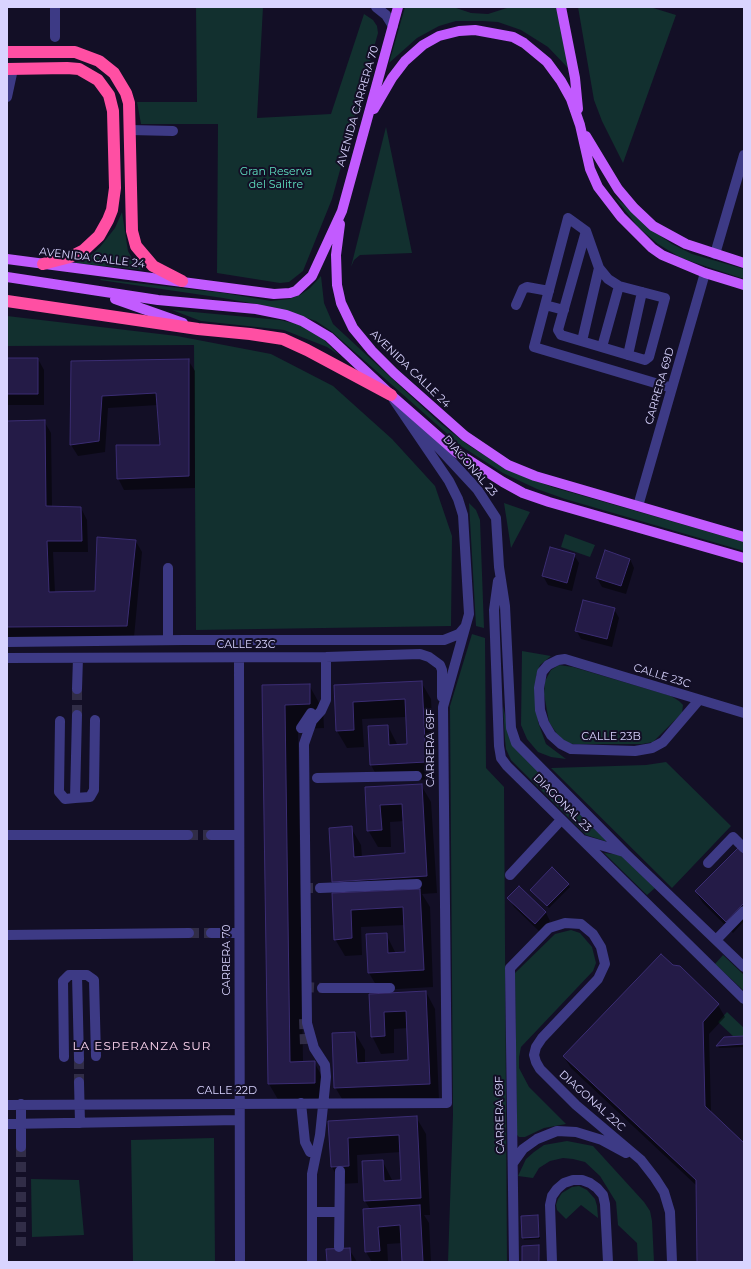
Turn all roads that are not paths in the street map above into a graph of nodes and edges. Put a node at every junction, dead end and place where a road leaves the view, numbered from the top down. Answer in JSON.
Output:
{"nodes":[{"id":1,"x":56,"y":7,"type":"edge"},
{"id":2,"x":376,"y":7,"type":"edge"},
{"id":3,"x":398,"y":7,"type":"edge"},
{"id":4,"x":561,"y":7,"type":"edge"},
{"id":5,"x":393,"y":26,"type":"junction"},
{"id":6,"x":55,"y":37,"type":"dead end"},
{"id":7,"x":7,"y":52,"type":"edge"},
{"id":8,"x":10,"y":69,"type":"edge"},
{"id":9,"x":7,"y":97,"type":"edge"},
{"id":10,"x":580,"y":125,"type":"junction"},
{"id":11,"x":364,"y":129,"type":"junction"},
{"id":12,"x":130,"y":130,"type":"junction"},
{"id":13,"x":173,"y":131,"type":"dead end"},
{"id":14,"x":744,"y":155,"type":"edge"},
{"id":15,"x":342,"y":211,"type":"junction"},
{"id":16,"x":586,"y":232,"type":"junction"},
{"id":17,"x":715,"y":254,"type":"junction"},
{"id":18,"x":7,"y":259,"type":"edge"},
{"id":19,"x":744,"y":263,"type":"edge"},
{"id":20,"x":43,"y":264,"type":"junction"},
{"id":21,"x":599,"y":268,"type":"junction"},
{"id":22,"x":706,"y":273,"type":"junction"},
{"id":23,"x":7,"y":278,"type":"edge"},
{"id":24,"x":182,"y":281,"type":"junction"},
{"id":25,"x":619,"y":286,"type":"junction"},
{"id":26,"x":744,"y":286,"type":"edge"},
{"id":27,"x":549,"y":291,"type":"junction"},
{"id":28,"x":96,"y":292,"type":"junction"},
{"id":29,"x":642,"y":292,"type":"junction"},
{"id":30,"x":7,"y":301,"type":"edge"},
{"id":31,"x":516,"y":305,"type":"dead end"},
{"id":32,"x":545,"y":305,"type":"junction"},
{"id":33,"x":564,"y":310,"type":"junction"},
{"id":34,"x":198,"y":329,"type":"junction"},
{"id":35,"x":582,"y":341,"type":"junction"},
{"id":36,"x":602,"y":347,"type":"junction"},
{"id":37,"x":628,"y":355,"type":"junction"},
{"id":38,"x":672,"y":388,"type":"junction"},
{"id":39,"x":390,"y":394,"type":"junction"},
{"id":40,"x":638,"y":506,"type":"junction"},
{"id":41,"x":744,"y":537,"type":"edge"},
{"id":42,"x":744,"y":558,"type":"edge"},
{"id":43,"x":499,"y":567,"type":"junction"},
{"id":44,"x":168,"y":568,"type":"dead end"},
{"id":45,"x":465,"y":627,"type":"junction"},
{"id":46,"x":168,"y":640,"type":"junction"},
{"id":47,"x":7,"y":642,"type":"edge"},
{"id":48,"x":326,"y":657,"type":"junction"},
{"id":49,"x":7,"y":658,"type":"edge"},
{"id":50,"x":78,"y":658,"type":"junction"},
{"id":51,"x":239,"y":658,"type":"junction"},
{"id":52,"x":77,"y":689,"type":"tunnel mouth"},
{"id":53,"x":326,"y":700,"type":"junction"},
{"id":54,"x":699,"y":700,"type":"junction"},
{"id":55,"x":443,"y":707,"type":"junction"},
{"id":56,"x":744,"y":713,"type":"edge"},
{"id":57,"x":77,"y":715,"type":"tunnel mouth"},
{"id":58,"x":60,"y":720,"type":"dead end"},
{"id":59,"x":95,"y":720,"type":"dead end"},
{"id":60,"x":301,"y":728,"type":"dead end"},
{"id":61,"x":551,"y":735,"type":"joint"},
{"id":62,"x":416,"y":776,"type":"dead end"},
{"id":63,"x":317,"y":778,"type":"dead end"},
{"id":64,"x":75,"y":798,"type":"junction"},
{"id":65,"x":561,"y":820,"type":"junction"},
{"id":66,"x":188,"y":835,"type":"tunnel mouth"},
{"id":67,"x":210,"y":835,"type":"tunnel mouth"},
{"id":68,"x":239,"y":835,"type":"junction"},
{"id":69,"x":7,"y":836,"type":"edge"},
{"id":70,"x":581,"y":840,"type":"junction"},
{"id":71,"x":744,"y":848,"type":"edge"},
{"id":72,"x":625,"y":853,"type":"junction"},
{"id":73,"x":708,"y":863,"type":"dead end"},
{"id":74,"x":510,"y":875,"type":"dead end"},
{"id":75,"x":417,"y":884,"type":"dead end"},
{"id":76,"x":320,"y":888,"type":"tunnel mouth"},
{"id":77,"x":744,"y":912,"type":"edge"},
{"id":78,"x":189,"y":933,"type":"tunnel mouth"},
{"id":79,"x":211,"y":933,"type":"tunnel mouth"},
{"id":80,"x":239,"y":933,"type":"junction"},
{"id":81,"x":7,"y":935,"type":"edge"},
{"id":82,"x":716,"y":940,"type":"junction"},
{"id":83,"x":744,"y":967,"type":"edge"},
{"id":84,"x":77,"y":975,"type":"junction"},
{"id":85,"x":322,"y":988,"type":"tunnel mouth"},
{"id":86,"x":390,"y":988,"type":"dead end"},
{"id":87,"x":744,"y":999,"type":"edge"},
{"id":88,"x":304,"y":1045,"type":"tunnel mouth"},
{"id":89,"x":96,"y":1056,"type":"dead end"},
{"id":90,"x":534,"y":1056,"type":"joint"},
{"id":91,"x":64,"y":1057,"type":"dead end"},
{"id":92,"x":79,"y":1060,"type":"tunnel mouth"},
{"id":93,"x":326,"y":1073,"type":"junction"},
{"id":94,"x":79,"y":1082,"type":"tunnel mouth"},
{"id":95,"x":446,"y":1102,"type":"joint"},
{"id":96,"x":240,"y":1103,"type":"junction"},
{"id":97,"x":301,"y":1103,"type":"junction"},
{"id":98,"x":323,"y":1103,"type":"junction"},
{"id":99,"x":21,"y":1104,"type":"junction"},
{"id":100,"x":80,"y":1104,"type":"junction"},
{"id":101,"x":7,"y":1105,"type":"edge"},
{"id":102,"x":239,"y":1120,"type":"junction"},
{"id":103,"x":80,"y":1123,"type":"junction"},
{"id":104,"x":7,"y":1124,"type":"edge"},
{"id":105,"x":21,"y":1124,"type":"junction"},
{"id":106,"x":21,"y":1147,"type":"tunnel mouth"},
{"id":107,"x":310,"y":1152,"type":"dead end"},
{"id":108,"x":641,"y":1160,"type":"junction"},
{"id":109,"x":513,"y":1163,"type":"junction"},
{"id":110,"x":340,"y":1171,"type":"dead end"},
{"id":111,"x":312,"y":1212,"type":"junction"},
{"id":112,"x":340,"y":1212,"type":"junction"},
{"id":113,"x":339,"y":1247,"type":"dead end"},
{"id":114,"x":240,"y":1262,"type":"edge"},
{"id":115,"x":312,"y":1262,"type":"edge"},
{"id":116,"x":514,"y":1262,"type":"edge"},
{"id":117,"x":552,"y":1262,"type":"edge"},
{"id":118,"x":608,"y":1262,"type":"edge"},
{"id":119,"x":672,"y":1262,"type":"edge"}],
"edges":[{"from":1,"to":6,"type":"street"},
{"from":2,"to":5,"type":"street"},
{"from":3,"to":5,"type":"main road","name":"AVENIDA CARRERA 70"},
{"from":4,"to":10,"type":"main road"},
{"from":5,"to":11,"type":"main road","name":"AVENIDA CARRERA 70"},
{"from":7,"to":12,"type":"highway"},
{"from":8,"to":9,"type":"street"},
{"from":8,"to":20,"type":"highway"},
{"from":10,"to":11,"type":"main road"},
{"from":10,"to":17,"type":"main road"},
{"from":10,"to":22,"type":"main road"},
{"from":11,"to":15,"type":"main road","name":"AVENIDA CARRERA 70"},
{"from":12,"to":13,"type":"street"},
{"from":12,"to":24,"type":"highway"},
{"from":14,"to":17,"type":"street"},
{"from":15,"to":24,"type":"main road","name":"AVENIDA CALLE 24"},
{"from":15,"to":40,"type":"main road","name":"AVENIDA CALLE 24"},
{"from":16,"to":21,"type":"street"},
{"from":16,"to":27,"type":"street"},
{"from":16,"to":33,"type":"street"},
{"from":17,"to":19,"type":"main road"},
{"from":18,"to":20,"type":"main road","name":"AVENIDA CALLE 24"},
{"from":20,"to":24,"type":"main road","name":"AVENIDA CALLE 24"},
{"from":21,"to":25,"type":"street"},
{"from":21,"to":35,"type":"street"},
{"from":22,"to":26,"type":"main road"},
{"from":22,"to":38,"type":"street","name":"CARRERA 69D"},
{"from":23,"to":28,"type":"main road"},
{"from":25,"to":29,"type":"street"},
{"from":25,"to":36,"type":"street"},
{"from":27,"to":31,"type":"street"},
{"from":27,"to":32,"type":"street"},
{"from":28,"to":34,"type":"main road"},
{"from":28,"to":39,"type":"main road"},
{"from":29,"to":37,"type":"street"},
{"from":29,"to":37,"type":"street"},
{"from":30,"to":34,"type":"highway"},
{"from":32,"to":33,"type":"street"},
{"from":32,"to":38,"type":"street"},
{"from":33,"to":35,"type":"street"},
{"from":34,"to":39,"type":"highway"},
{"from":35,"to":36,"type":"street"},
{"from":36,"to":37,"type":"street"},
{"from":38,"to":40,"type":"street","name":"CARRERA 69D"},
{"from":39,"to":42,"type":"main road"},
{"from":39,"to":43,"type":"street","name":"DIAGONAL 23"},
{"from":39,"to":45,"type":"street","name":"CARRERA 69F"},
{"from":40,"to":41,"type":"main road","name":"AVENIDA CALLE 24"},
{"from":43,"to":65,"type":"street","name":"DIAGONAL 23"},
{"from":43,"to":72,"type":"street","name":"DIAGONAL 23"},
{"from":44,"to":46,"type":"street"},
{"from":45,"to":46,"type":"street","name":"CALLE 23C"},
{"from":45,"to":55,"type":"street","name":"CARRERA 69F"},
{"from":46,"to":47,"type":"street","name":"CALLE 23C"},
{"from":48,"to":51,"type":"street","name":"CALLE 23C"},
{"from":48,"to":53,"type":"street"},
{"from":48,"to":55,"type":"street","name":"CALLE 23C"},
{"from":49,"to":50,"type":"street","name":"CALLE 23C"},
{"from":50,"to":51,"type":"street","name":"CALLE 23C"},
{"from":50,"to":52,"type":"street"},
{"from":51,"to":68,"type":"street","name":"CARRERA 70"},
{"from":53,"to":60,"type":"street"},
{"from":53,"to":93,"type":"street"},
{"from":54,"to":56,"type":"street","name":"CALLE 23C"},
{"from":54,"to":61,"type":"street","name":"CALLE 23B"},
{"from":54,"to":61,"type":"street","name":"CALLE 23C"},
{"from":55,"to":95,"type":"street","name":"CARRERA 69F"},
{"from":57,"to":64,"type":"street"},
{"from":58,"to":64,"type":"street"},
{"from":59,"to":64,"type":"street"},
{"from":62,"to":63,"type":"street"},
{"from":65,"to":70,"type":"street","name":"DIAGONAL 23"},
{"from":65,"to":74,"type":"street"},
{"from":66,"to":69,"type":"street"},
{"from":67,"to":68,"type":"street"},
{"from":68,"to":80,"type":"street","name":"CARRERA 70"},
{"from":70,"to":72,"type":"street"},
{"from":70,"to":87,"type":"street","name":"DIAGONAL 23"},
{"from":71,"to":73,"type":"street"},
{"from":72,"to":82,"type":"street","name":"DIAGONAL 23"},
{"from":75,"to":76,"type":"street"},
{"from":77,"to":82,"type":"street"},
{"from":78,"to":81,"type":"street"},
{"from":79,"to":80,"type":"street"},
{"from":80,"to":96,"type":"street","name":"CARRERA 70"},
{"from":82,"to":83,"type":"street","name":"DIAGONAL 23"},
{"from":84,"to":89,"type":"street"},
{"from":84,"to":91,"type":"street"},
{"from":84,"to":92,"type":"street"},
{"from":85,"to":86,"type":"street"},
{"from":88,"to":93,"type":"street"},
{"from":90,"to":108,"type":"street","name":"DIAGONAL 22C"},
{"from":90,"to":109,"type":"street","name":"CARRERA 69F"},
{"from":93,"to":98,"type":"street"},
{"from":94,"to":100,"type":"street"},
{"from":95,"to":98,"type":"street","name":"CALLE 22D"},
{"from":96,"to":97,"type":"street","name":"CALLE 22D"},
{"from":96,"to":100,"type":"street","name":"CALLE 22D"},
{"from":96,"to":102,"type":"street","name":"CARRERA 70"},
{"from":97,"to":98,"type":"street","name":"CALLE 22D"},
{"from":97,"to":107,"type":"street"},
{"from":98,"to":111,"type":"street"},
{"from":99,"to":100,"type":"street","name":"CALLE 22D"},
{"from":99,"to":101,"type":"street","name":"CALLE 22D"},
{"from":99,"to":105,"type":"street"},
{"from":100,"to":103,"type":"street"},
{"from":102,"to":103,"type":"street"},
{"from":102,"to":114,"type":"street","name":"CARRERA 70"},
{"from":103,"to":105,"type":"street"},
{"from":104,"to":105,"type":"street"},
{"from":105,"to":106,"type":"street"},
{"from":108,"to":109,"type":"street"},
{"from":108,"to":119,"type":"street"},
{"from":109,"to":116,"type":"street","name":"CARRERA 69F"},
{"from":110,"to":112,"type":"street"},
{"from":111,"to":112,"type":"street"},
{"from":111,"to":115,"type":"street"},
{"from":112,"to":113,"type":"street"},
{"from":117,"to":118,"type":"street"}]}
